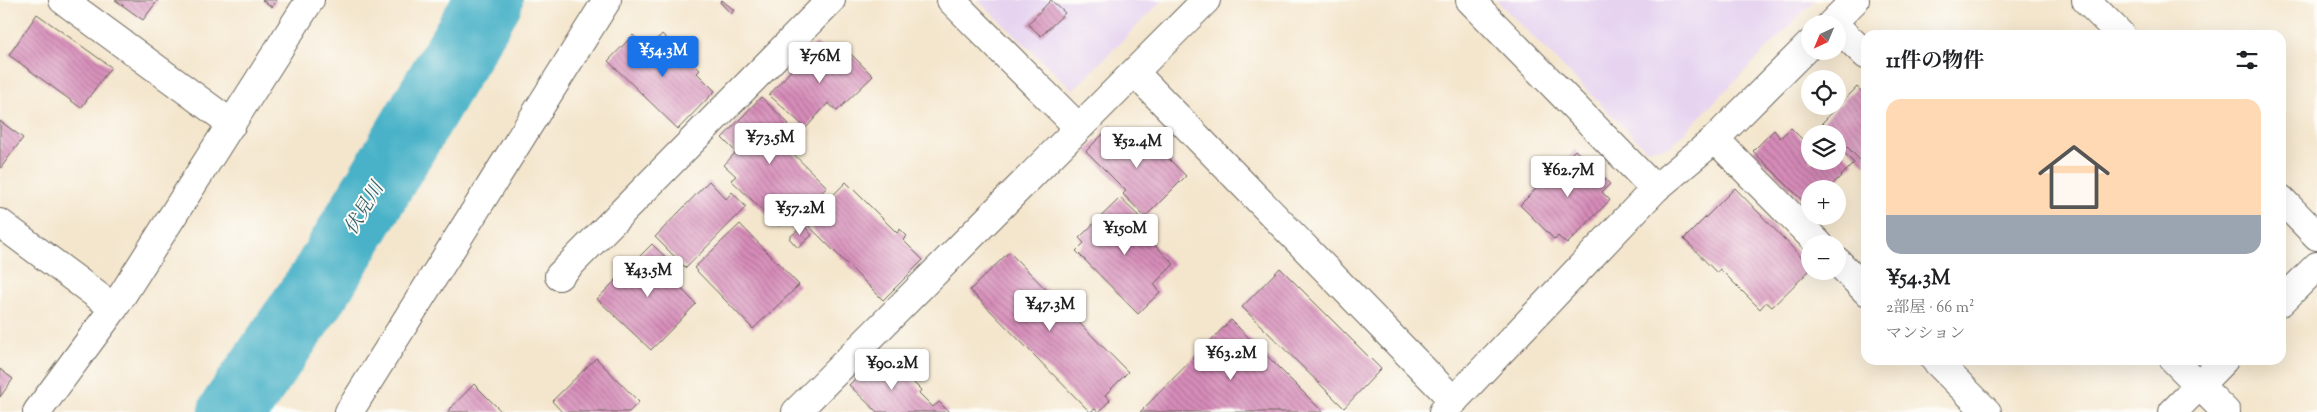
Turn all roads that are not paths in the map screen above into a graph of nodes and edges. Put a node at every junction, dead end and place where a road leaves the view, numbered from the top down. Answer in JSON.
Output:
{"nodes":[{"id":1,"x":63,"y":0,"type":"edge"},
{"id":2,"x":310,"y":0,"type":"edge"},
{"id":3,"x":607,"y":0,"type":"edge"},
{"id":4,"x":831,"y":0,"type":"edge"},
{"id":5,"x":951,"y":0,"type":"edge"},
{"id":6,"x":1206,"y":0,"type":"edge"},
{"id":7,"x":1470,"y":0,"type":"edge"},
{"id":8,"x":1855,"y":0,"type":"edge"},
{"id":9,"x":2086,"y":0,"type":"edge"},
{"id":10,"x":1842,"y":15,"type":"edge"},
{"id":11,"x":2115,"y":30,"type":"edge"},
{"id":12,"x":1846,"y":37,"type":"edge"},
{"id":13,"x":1861,"y":50,"type":"edge"},
{"id":14,"x":1801,"y":53,"type":"edge"},
{"id":15,"x":1135,"y":73,"type":"junction"},
{"id":16,"x":232,"y":124,"type":"junction"},
{"id":17,"x":1078,"y":127,"type":"junction"},
{"id":18,"x":1715,"y":138,"type":"junction"},
{"id":19,"x":1655,"y":189,"type":"junction"},
{"id":20,"x":2286,"y":204,"type":"edge"},
{"id":21,"x":0,"y":223,"type":"edge"},
{"id":22,"x":1810,"y":235,"type":"edge"},
{"id":23,"x":2317,"y":236,"type":"edge"},
{"id":24,"x":2317,"y":266,"type":"edge"},
{"id":25,"x":1846,"y":270,"type":"edge"},
{"id":26,"x":559,"y":276,"type":"dead end"},
{"id":27,"x":1861,"y":286,"type":"edge"},
{"id":28,"x":2286,"y":297,"type":"edge"},
{"id":29,"x":114,"y":308,"type":"junction"},
{"id":30,"x":1940,"y":365,"type":"edge"},
{"id":31,"x":2179,"y":365,"type":"edge"},
{"id":32,"x":2219,"y":365,"type":"edge"},
{"id":33,"x":2199,"y":385,"type":"junction"},
{"id":34,"x":1448,"y":407,"type":"edge"},
{"id":35,"x":37,"y":412,"type":"edge"},
{"id":36,"x":349,"y":412,"type":"edge"},
{"id":37,"x":796,"y":412,"type":"edge"},
{"id":38,"x":1987,"y":412,"type":"edge"},
{"id":39,"x":2173,"y":412,"type":"edge"},
{"id":40,"x":2226,"y":412,"type":"edge"}],
"edges":[{"from":1,"to":16,"type":"street"},
{"from":2,"to":16,"type":"street"},
{"from":3,"to":36,"type":"street"},
{"from":4,"to":26,"type":"street"},
{"from":5,"to":17,"type":"street"},
{"from":6,"to":15,"type":"street"},
{"from":7,"to":19,"type":"street"},
{"from":8,"to":10,"type":"street"},
{"from":9,"to":11,"type":"street"},
{"from":12,"to":13,"type":"street"},
{"from":14,"to":18,"type":"street"},
{"from":15,"to":17,"type":"street"},
{"from":15,"to":34,"type":"street"},
{"from":16,"to":29,"type":"street"},
{"from":17,"to":37,"type":"street"},
{"from":18,"to":19,"type":"street"},
{"from":18,"to":22,"type":"street"},
{"from":19,"to":34,"type":"street"},
{"from":20,"to":23,"type":"street"},
{"from":21,"to":29,"type":"street"},
{"from":24,"to":28,"type":"street"},
{"from":25,"to":27,"type":"street"},
{"from":29,"to":35,"type":"street"},
{"from":30,"to":38,"type":"street"},
{"from":31,"to":33,"type":"street"},
{"from":32,"to":33,"type":"street"},
{"from":33,"to":39,"type":"street"},
{"from":33,"to":40,"type":"street"}]}
